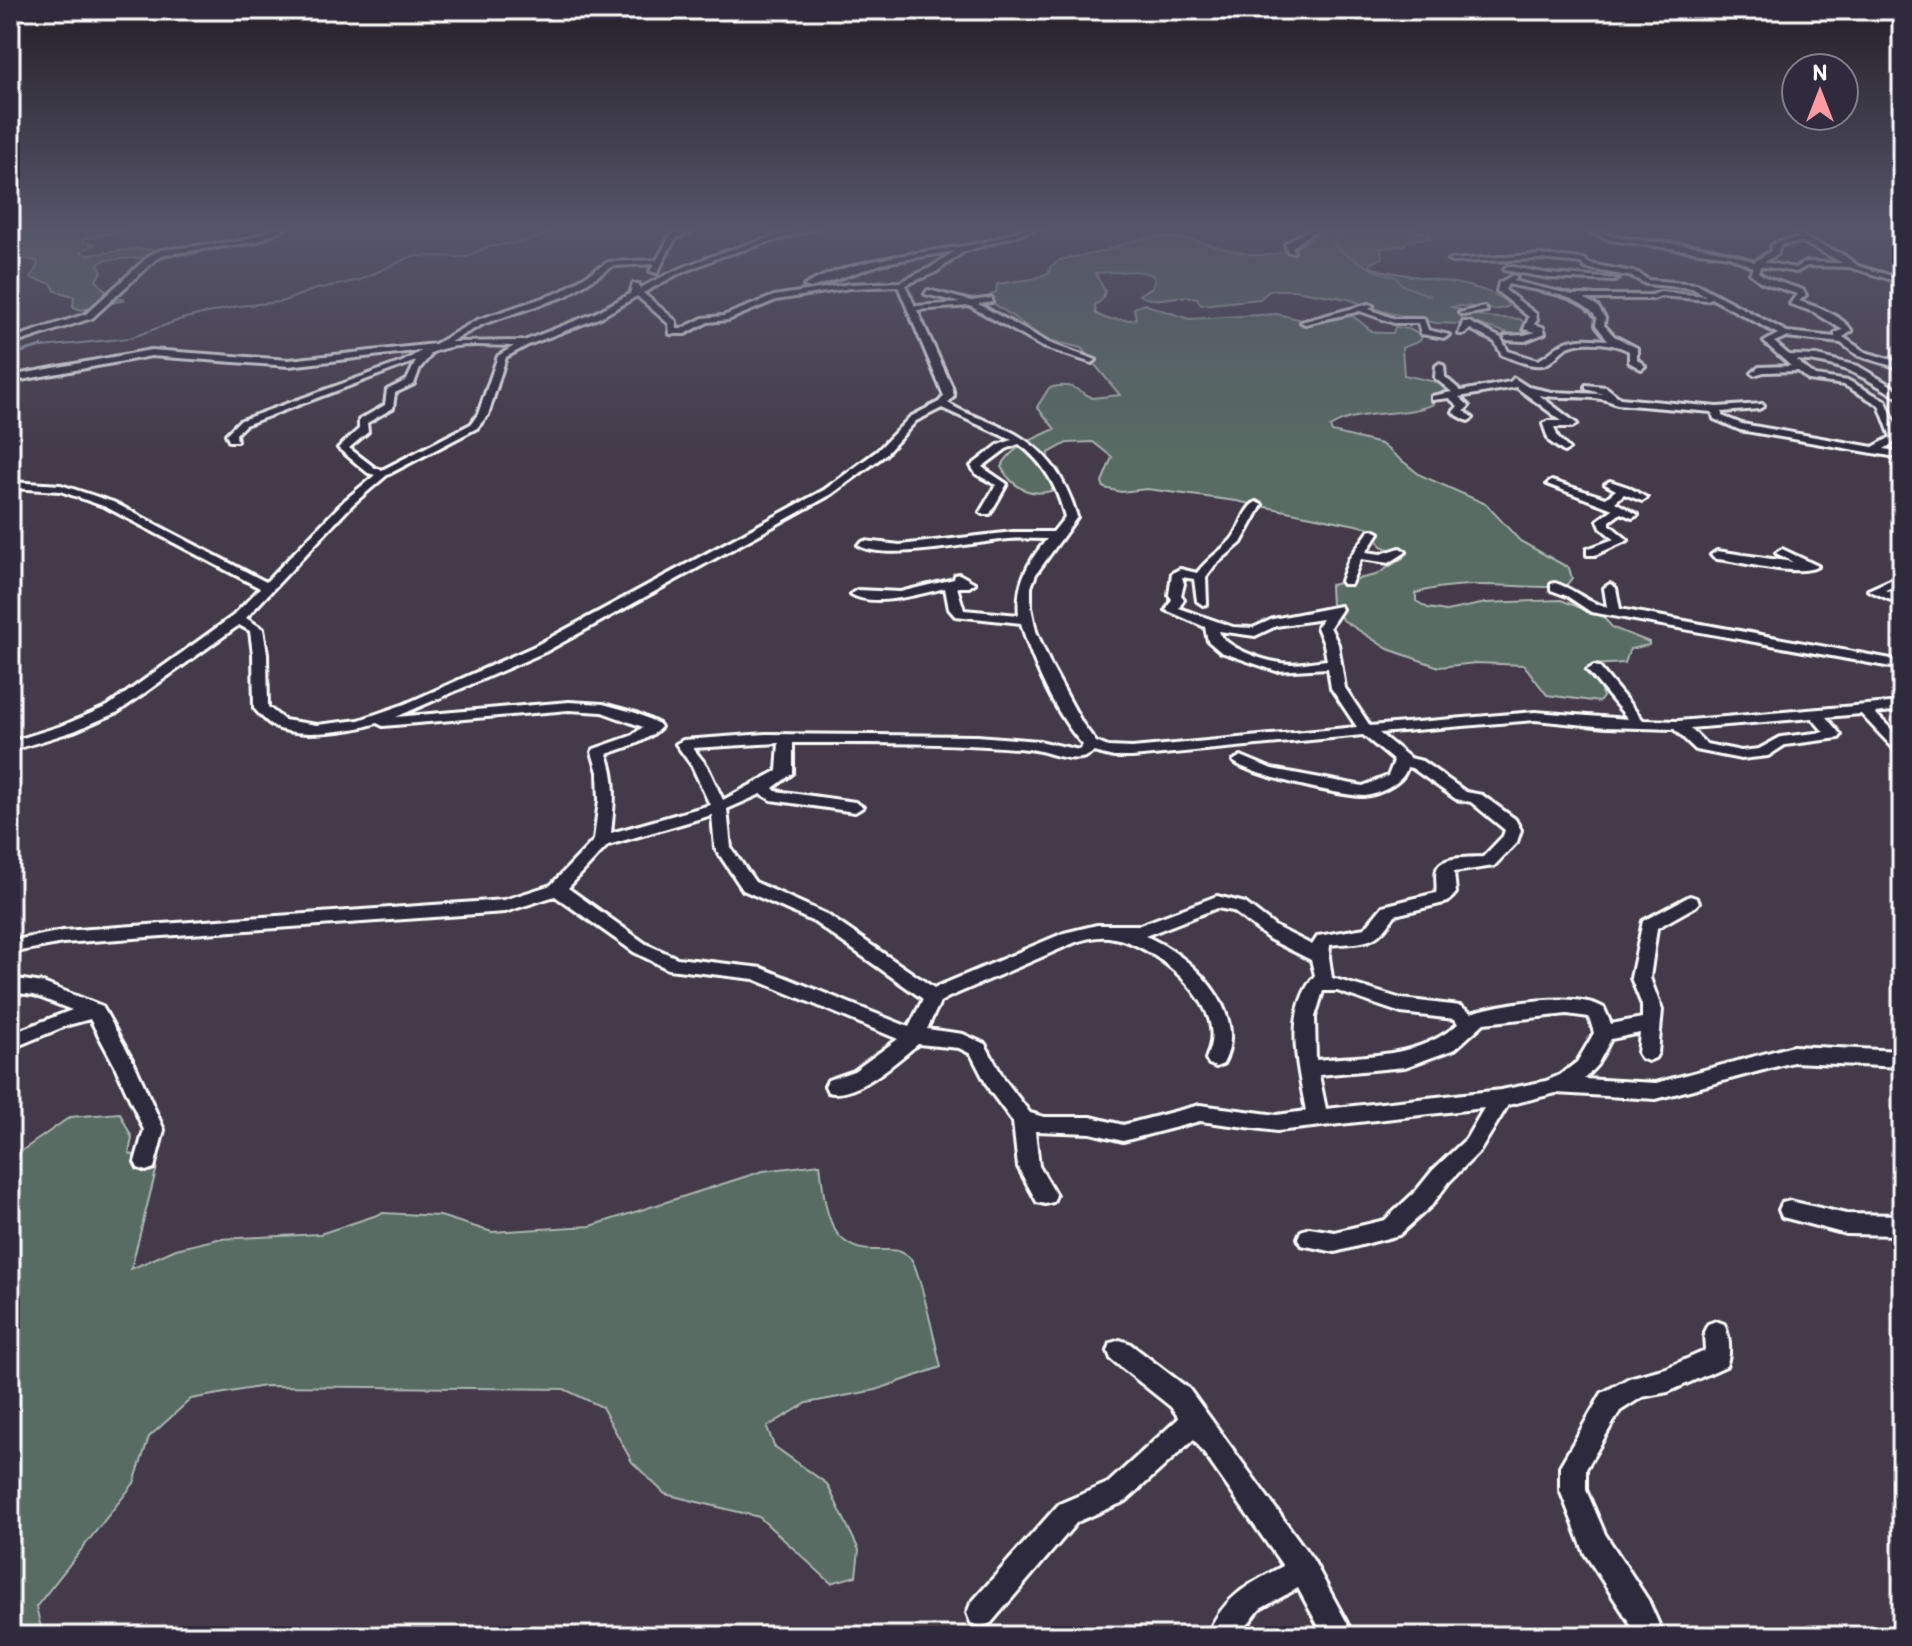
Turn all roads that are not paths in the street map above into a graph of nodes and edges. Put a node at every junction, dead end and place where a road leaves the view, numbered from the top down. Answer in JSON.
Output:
{"nodes":[{"id":1,"x":102,"y":304,"type":"edge"},
{"id":2,"x":534,"y":304,"type":"edge"},
{"id":3,"x":616,"y":304,"type":"edge"},
{"id":4,"x":651,"y":304,"type":"edge"},
{"id":5,"x":758,"y":304,"type":"edge"},
{"id":6,"x":910,"y":304,"type":"edge"},
{"id":7,"x":961,"y":304,"type":"edge"},
{"id":8,"x":971,"y":304,"type":"edge"},
{"id":9,"x":1514,"y":304,"type":"edge"},
{"id":10,"x":1586,"y":304,"type":"edge"},
{"id":11,"x":1728,"y":304,"type":"edge"},
{"id":12,"x":1798,"y":304,"type":"edge"},
{"id":13,"x":912,"y":308,"type":"junction"},
{"id":14,"x":1484,"y":309,"type":"dead end"},
{"id":15,"x":1463,"y":313,"type":"dead end"},
{"id":16,"x":1305,"y":322,"type":"dead end"},
{"id":17,"x":1462,"y":332,"type":"dead end"},
{"id":18,"x":1785,"y":334,"type":"junction"},
{"id":19,"x":1445,"y":335,"type":"dead end"},
{"id":20,"x":1507,"y":338,"type":"junction"},
{"id":21,"x":1844,"y":341,"type":"junction"},
{"id":22,"x":10,"y":342,"type":"edge"},
{"id":23,"x":1619,"y":342,"type":"junction"},
{"id":24,"x":525,"y":343,"type":"junction"},
{"id":25,"x":440,"y":345,"type":"junction"},
{"id":26,"x":430,"y":352,"type":"junction"},
{"id":27,"x":1784,"y":357,"type":"junction"},
{"id":28,"x":1092,"y":360,"type":"dead end"},
{"id":29,"x":1440,"y":366,"type":"dead end"},
{"id":30,"x":1641,"y":366,"type":"dead end"},
{"id":31,"x":1902,"y":366,"type":"edge"},
{"id":32,"x":1757,"y":373,"type":"dead end"},
{"id":33,"x":1798,"y":373,"type":"junction"},
{"id":34,"x":10,"y":379,"type":"edge"},
{"id":35,"x":1518,"y":385,"type":"junction"},
{"id":36,"x":1589,"y":387,"type":"dead end"},
{"id":37,"x":1458,"y":393,"type":"junction"},
{"id":38,"x":1902,"y":396,"type":"edge"},
{"id":39,"x":1612,"y":397,"type":"junction"},
{"id":40,"x":1435,"y":398,"type":"dead end"},
{"id":41,"x":942,"y":404,"type":"junction"},
{"id":42,"x":1759,"y":406,"type":"dead end"},
{"id":43,"x":1717,"y":410,"type":"junction"},
{"id":44,"x":1886,"y":414,"type":"junction"},
{"id":45,"x":1468,"y":418,"type":"dead end"},
{"id":46,"x":1565,"y":418,"type":"junction"},
{"id":47,"x":1902,"y":423,"type":"edge"},
{"id":48,"x":1584,"y":426,"type":"dead end"},
{"id":49,"x":233,"y":439,"type":"dead end"},
{"id":50,"x":1021,"y":440,"type":"junction"},
{"id":51,"x":1564,"y":449,"type":"dead end"},
{"id":52,"x":1873,"y":451,"type":"junction"},
{"id":53,"x":1902,"y":455,"type":"edge"},
{"id":54,"x":383,"y":473,"type":"junction"},
{"id":55,"x":1552,"y":484,"type":"dead end"},
{"id":56,"x":1610,"y":484,"type":"dead end"},
{"id":57,"x":10,"y":485,"type":"edge"},
{"id":58,"x":1624,"y":489,"type":"junction"},
{"id":59,"x":1642,"y":498,"type":"dead end"},
{"id":60,"x":1608,"y":502,"type":"junction"},
{"id":61,"x":1256,"y":505,"type":"dead end"},
{"id":62,"x":986,"y":512,"type":"dead end"},
{"id":63,"x":1373,"y":533,"type":"dead end"},
{"id":64,"x":1058,"y":536,"type":"junction"},
{"id":65,"x":864,"y":545,"type":"dead end"},
{"id":66,"x":1400,"y":552,"type":"dead end"},
{"id":67,"x":1591,"y":552,"type":"dead end"},
{"id":68,"x":1782,"y":553,"type":"dead end"},
{"id":69,"x":1359,"y":555,"type":"junction"},
{"id":70,"x":1717,"y":555,"type":"dead end"},
{"id":71,"x":1200,"y":577,"type":"junction"},
{"id":72,"x":1347,"y":581,"type":"dead end"},
{"id":73,"x":1902,"y":586,"type":"edge"},
{"id":74,"x":267,"y":587,"type":"junction"},
{"id":75,"x":1555,"y":587,"type":"dead end"},
{"id":76,"x":1610,"y":588,"type":"dead end"},
{"id":77,"x":857,"y":594,"type":"dead end"},
{"id":78,"x":1203,"y":601,"type":"dead end"},
{"id":79,"x":1902,"y":601,"type":"edge"},
{"id":80,"x":1614,"y":611,"type":"junction"},
{"id":81,"x":238,"y":619,"type":"junction"},
{"id":82,"x":1026,"y":620,"type":"junction"},
{"id":83,"x":1211,"y":625,"type":"junction"},
{"id":84,"x":1333,"y":663,"type":"junction"},
{"id":85,"x":1902,"y":665,"type":"edge"},
{"id":86,"x":1594,"y":670,"type":"dead end"},
{"id":87,"x":1902,"y":706,"type":"edge"},
{"id":88,"x":1864,"y":709,"type":"junction"},
{"id":89,"x":1815,"y":712,"type":"junction"},
{"id":90,"x":361,"y":724,"type":"junction"},
{"id":91,"x":1640,"y":725,"type":"junction"},
{"id":92,"x":1678,"y":725,"type":"junction"},
{"id":93,"x":1366,"y":730,"type":"junction"},
{"id":94,"x":786,"y":739,"type":"junction"},
{"id":95,"x":1091,"y":745,"type":"junction"},
{"id":96,"x":10,"y":747,"type":"edge"},
{"id":97,"x":1902,"y":749,"type":"edge"},
{"id":98,"x":1241,"y":761,"type":"dead end"},
{"id":99,"x":1405,"y":762,"type":"junction"},
{"id":100,"x":764,"y":788,"type":"junction"},
{"id":101,"x":719,"y":807,"type":"junction"},
{"id":102,"x":855,"y":807,"type":"dead end"},
{"id":103,"x":602,"y":841,"type":"junction"},
{"id":104,"x":557,"y":889,"type":"junction"},
{"id":105,"x":1690,"y":902,"type":"dead end"},
{"id":106,"x":1119,"y":932,"type":"junction"},
{"id":107,"x":10,"y":947,"type":"edge"},
{"id":108,"x":1319,"y":956,"type":"junction"},
{"id":109,"x":10,"y":985,"type":"edge"},
{"id":110,"x":1317,"y":985,"type":"junction"},
{"id":111,"x":933,"y":997,"type":"junction"},
{"id":112,"x":95,"y":1011,"type":"junction"},
{"id":113,"x":1470,"y":1024,"type":"junction"},
{"id":114,"x":1651,"y":1024,"type":"junction"},
{"id":115,"x":1604,"y":1033,"type":"junction"},
{"id":116,"x":914,"y":1037,"type":"junction"},
{"id":117,"x":10,"y":1042,"type":"edge"},
{"id":118,"x":1648,"y":1053,"type":"dead end"},
{"id":119,"x":1216,"y":1059,"type":"dead end"},
{"id":120,"x":1902,"y":1059,"type":"edge"},
{"id":121,"x":1308,"y":1068,"type":"junction"},
{"id":122,"x":835,"y":1086,"type":"dead end"},
{"id":123,"x":1558,"y":1086,"type":"junction"},
{"id":124,"x":1501,"y":1098,"type":"junction"},
{"id":125,"x":1317,"y":1118,"type":"junction"},
{"id":126,"x":1023,"y":1120,"type":"junction"},
{"id":127,"x":146,"y":1162,"type":"dead end"},
{"id":128,"x":1045,"y":1195,"type":"dead end"},
{"id":129,"x":1790,"y":1210,"type":"dead end"},
{"id":130,"x":1902,"y":1225,"type":"edge"},
{"id":131,"x":1309,"y":1238,"type":"dead end"},
{"id":132,"x":1716,"y":1332,"type":"dead end"},
{"id":133,"x":1120,"y":1351,"type":"dead end"},
{"id":134,"x":1194,"y":1422,"type":"junction"},
{"id":135,"x":1303,"y":1570,"type":"junction"},
{"id":136,"x":981,"y":1613,"type":"dead end"},
{"id":137,"x":1221,"y":1636,"type":"edge"},
{"id":138,"x":1340,"y":1636,"type":"edge"},
{"id":139,"x":1650,"y":1636,"type":"edge"}],
"edges":[{"from":1,"to":22,"type":"street"},
{"from":2,"to":25,"type":"street"},
{"from":3,"to":24,"type":"street"},
{"from":4,"to":5,"type":"street"},
{"from":6,"to":13,"type":"street"},
{"from":7,"to":13,"type":"street"},
{"from":8,"to":28,"type":"street"},
{"from":9,"to":20,"type":"street"},
{"from":10,"to":23,"type":"street"},
{"from":11,"to":18,"type":"street"},
{"from":12,"to":21,"type":"street"},
{"from":13,"to":41,"type":"street"},
{"from":14,"to":15,"type":"street"},
{"from":16,"to":19,"type":"street"},
{"from":17,"to":20,"type":"street"},
{"from":18,"to":21,"type":"street"},
{"from":18,"to":27,"type":"street"},
{"from":20,"to":23,"type":"street"},
{"from":21,"to":31,"type":"street"},
{"from":23,"to":30,"type":"street"},
{"from":24,"to":25,"type":"street"},
{"from":24,"to":54,"type":"street"},
{"from":25,"to":26,"type":"street"},
{"from":25,"to":34,"type":"street"},
{"from":26,"to":49,"type":"street"},
{"from":26,"to":54,"type":"street"},
{"from":27,"to":33,"type":"street"},
{"from":27,"to":38,"type":"street"},
{"from":29,"to":37,"type":"street"},
{"from":32,"to":33,"type":"street"},
{"from":33,"to":44,"type":"street"},
{"from":35,"to":37,"type":"street"},
{"from":35,"to":39,"type":"street"},
{"from":35,"to":46,"type":"street"},
{"from":36,"to":39,"type":"street"},
{"from":37,"to":40,"type":"street"},
{"from":37,"to":45,"type":"street"},
{"from":39,"to":43,"type":"street"},
{"from":41,"to":50,"type":"street"},
{"from":41,"to":90,"type":"street"},
{"from":42,"to":43,"type":"street"},
{"from":43,"to":52,"type":"street"},
{"from":44,"to":47,"type":"street"},
{"from":44,"to":52,"type":"street"},
{"from":46,"to":48,"type":"street"},
{"from":46,"to":51,"type":"street"},
{"from":50,"to":62,"type":"street"},
{"from":50,"to":64,"type":"street"},
{"from":52,"to":53,"type":"street"},
{"from":54,"to":74,"type":"street"},
{"from":55,"to":60,"type":"street"},
{"from":56,"to":58,"type":"street"},
{"from":57,"to":74,"type":"street"},
{"from":58,"to":59,"type":"street"},
{"from":58,"to":60,"type":"street"},
{"from":60,"to":67,"type":"street"},
{"from":61,"to":71,"type":"street"},
{"from":63,"to":69,"type":"street"},
{"from":64,"to":65,"type":"street"},
{"from":64,"to":82,"type":"street"},
{"from":66,"to":69,"type":"street"},
{"from":68,"to":70,"type":"street"},
{"from":69,"to":72,"type":"street"},
{"from":71,"to":78,"type":"street"},
{"from":71,"to":83,"type":"street"},
{"from":73,"to":79,"type":"street"},
{"from":74,"to":81,"type":"street"},
{"from":75,"to":80,"type":"street"},
{"from":76,"to":80,"type":"street"},
{"from":77,"to":82,"type":"street"},
{"from":80,"to":85,"type":"street"},
{"from":81,"to":90,"type":"street"},
{"from":81,"to":96,"type":"street"},
{"from":82,"to":95,"type":"street"},
{"from":83,"to":84,"type":"street"},
{"from":83,"to":84,"type":"street"},
{"from":84,"to":93,"type":"street"},
{"from":86,"to":91,"type":"street"},
{"from":87,"to":88,"type":"street"},
{"from":88,"to":89,"type":"street"},
{"from":88,"to":97,"type":"street"},
{"from":89,"to":92,"type":"street"},
{"from":89,"to":92,"type":"street"},
{"from":90,"to":103,"type":"street"},
{"from":91,"to":92,"type":"street"},
{"from":91,"to":93,"type":"street"},
{"from":93,"to":95,"type":"street"},
{"from":93,"to":99,"type":"street"},
{"from":94,"to":95,"type":"street"},
{"from":94,"to":100,"type":"street"},
{"from":94,"to":101,"type":"street"},
{"from":98,"to":99,"type":"street"},
{"from":99,"to":108,"type":"street"},
{"from":100,"to":101,"type":"street"},
{"from":100,"to":102,"type":"street"},
{"from":101,"to":103,"type":"street"},
{"from":101,"to":111,"type":"street"},
{"from":103,"to":104,"type":"street"},
{"from":104,"to":107,"type":"street"},
{"from":104,"to":116,"type":"street"},
{"from":105,"to":114,"type":"street"},
{"from":106,"to":108,"type":"street"},
{"from":106,"to":111,"type":"street"},
{"from":106,"to":119,"type":"street"},
{"from":108,"to":110,"type":"street"},
{"from":109,"to":112,"type":"street"},
{"from":110,"to":113,"type":"street"},
{"from":110,"to":121,"type":"street"},
{"from":111,"to":116,"type":"street"},
{"from":112,"to":117,"type":"street"},
{"from":112,"to":127,"type":"street"},
{"from":113,"to":115,"type":"street"},
{"from":113,"to":121,"type":"street"},
{"from":114,"to":115,"type":"street"},
{"from":114,"to":118,"type":"street"},
{"from":115,"to":123,"type":"street"},
{"from":116,"to":122,"type":"street"},
{"from":116,"to":126,"type":"street"},
{"from":120,"to":123,"type":"street"},
{"from":121,"to":125,"type":"street"},
{"from":123,"to":124,"type":"street"},
{"from":124,"to":125,"type":"street"},
{"from":124,"to":131,"type":"street"},
{"from":125,"to":126,"type":"street"},
{"from":126,"to":128,"type":"street"},
{"from":129,"to":130,"type":"street"},
{"from":132,"to":139,"type":"street"},
{"from":133,"to":134,"type":"street"},
{"from":134,"to":135,"type":"street"},
{"from":134,"to":136,"type":"street"},
{"from":135,"to":137,"type":"street"},
{"from":135,"to":138,"type":"street"}]}
